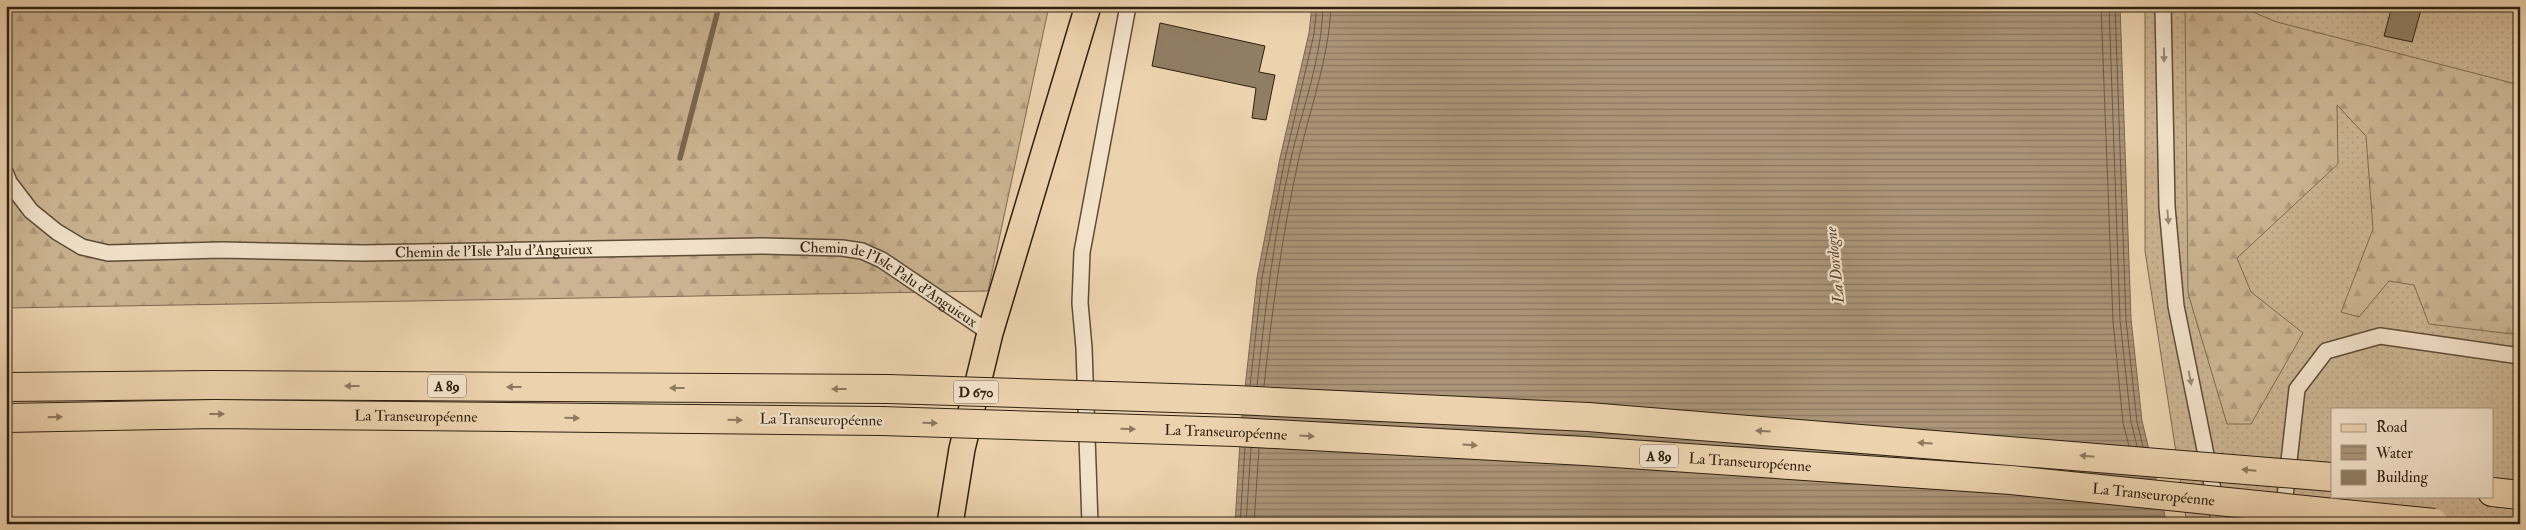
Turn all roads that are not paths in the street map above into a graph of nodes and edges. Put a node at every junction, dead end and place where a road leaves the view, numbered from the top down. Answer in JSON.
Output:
{"nodes":[{"id":1,"x":1088,"y":6,"type":"edge"},
{"id":2,"x":1128,"y":6,"type":"edge"},
{"id":3,"x":2163,"y":6,"type":"edge"},
{"id":4,"x":6,"y":174,"type":"edge"},
{"id":5,"x":990,"y":333,"type":"junction"},
{"id":6,"x":2520,"y":356,"type":"edge"},
{"id":7,"x":6,"y":387,"type":"edge"},
{"id":8,"x":6,"y":418,"type":"edge"},
{"id":9,"x":2331,"y":477,"type":"edge"},
{"id":10,"x":2494,"y":492,"type":"edge"},
{"id":11,"x":2520,"y":495,"type":"edge"},
{"id":12,"x":2438,"y":523,"type":"edge"},
{"id":13,"x":950,"y":524,"type":"edge"},
{"id":14,"x":1090,"y":524,"type":"edge"},
{"id":15,"x":2220,"y":524,"type":"edge"},
{"id":16,"x":2282,"y":524,"type":"edge"}],
"edges":[{"from":1,"to":5,"type":"main road","number":"D 670"},
{"from":2,"to":14,"type":"street"},
{"from":3,"to":15,"type":"street","one_way":true},
{"from":4,"to":5,"type":"street","name":"Chemin de l'Isle Palu d’Anguieux"},
{"from":5,"to":13,"type":"main road","number":"D 670"},
{"from":6,"to":16,"type":"street"},
{"from":9,"to":7,"type":"highway","name":"La Transeuropéenne","number":"A 89","one_way":true,"bridge":true},
{"from":8,"to":12,"type":"highway","name":"La Transeuropéenne","number":"A 89","one_way":true,"bridge":true},
{"from":10,"to":11,"type":"highway"}]}
